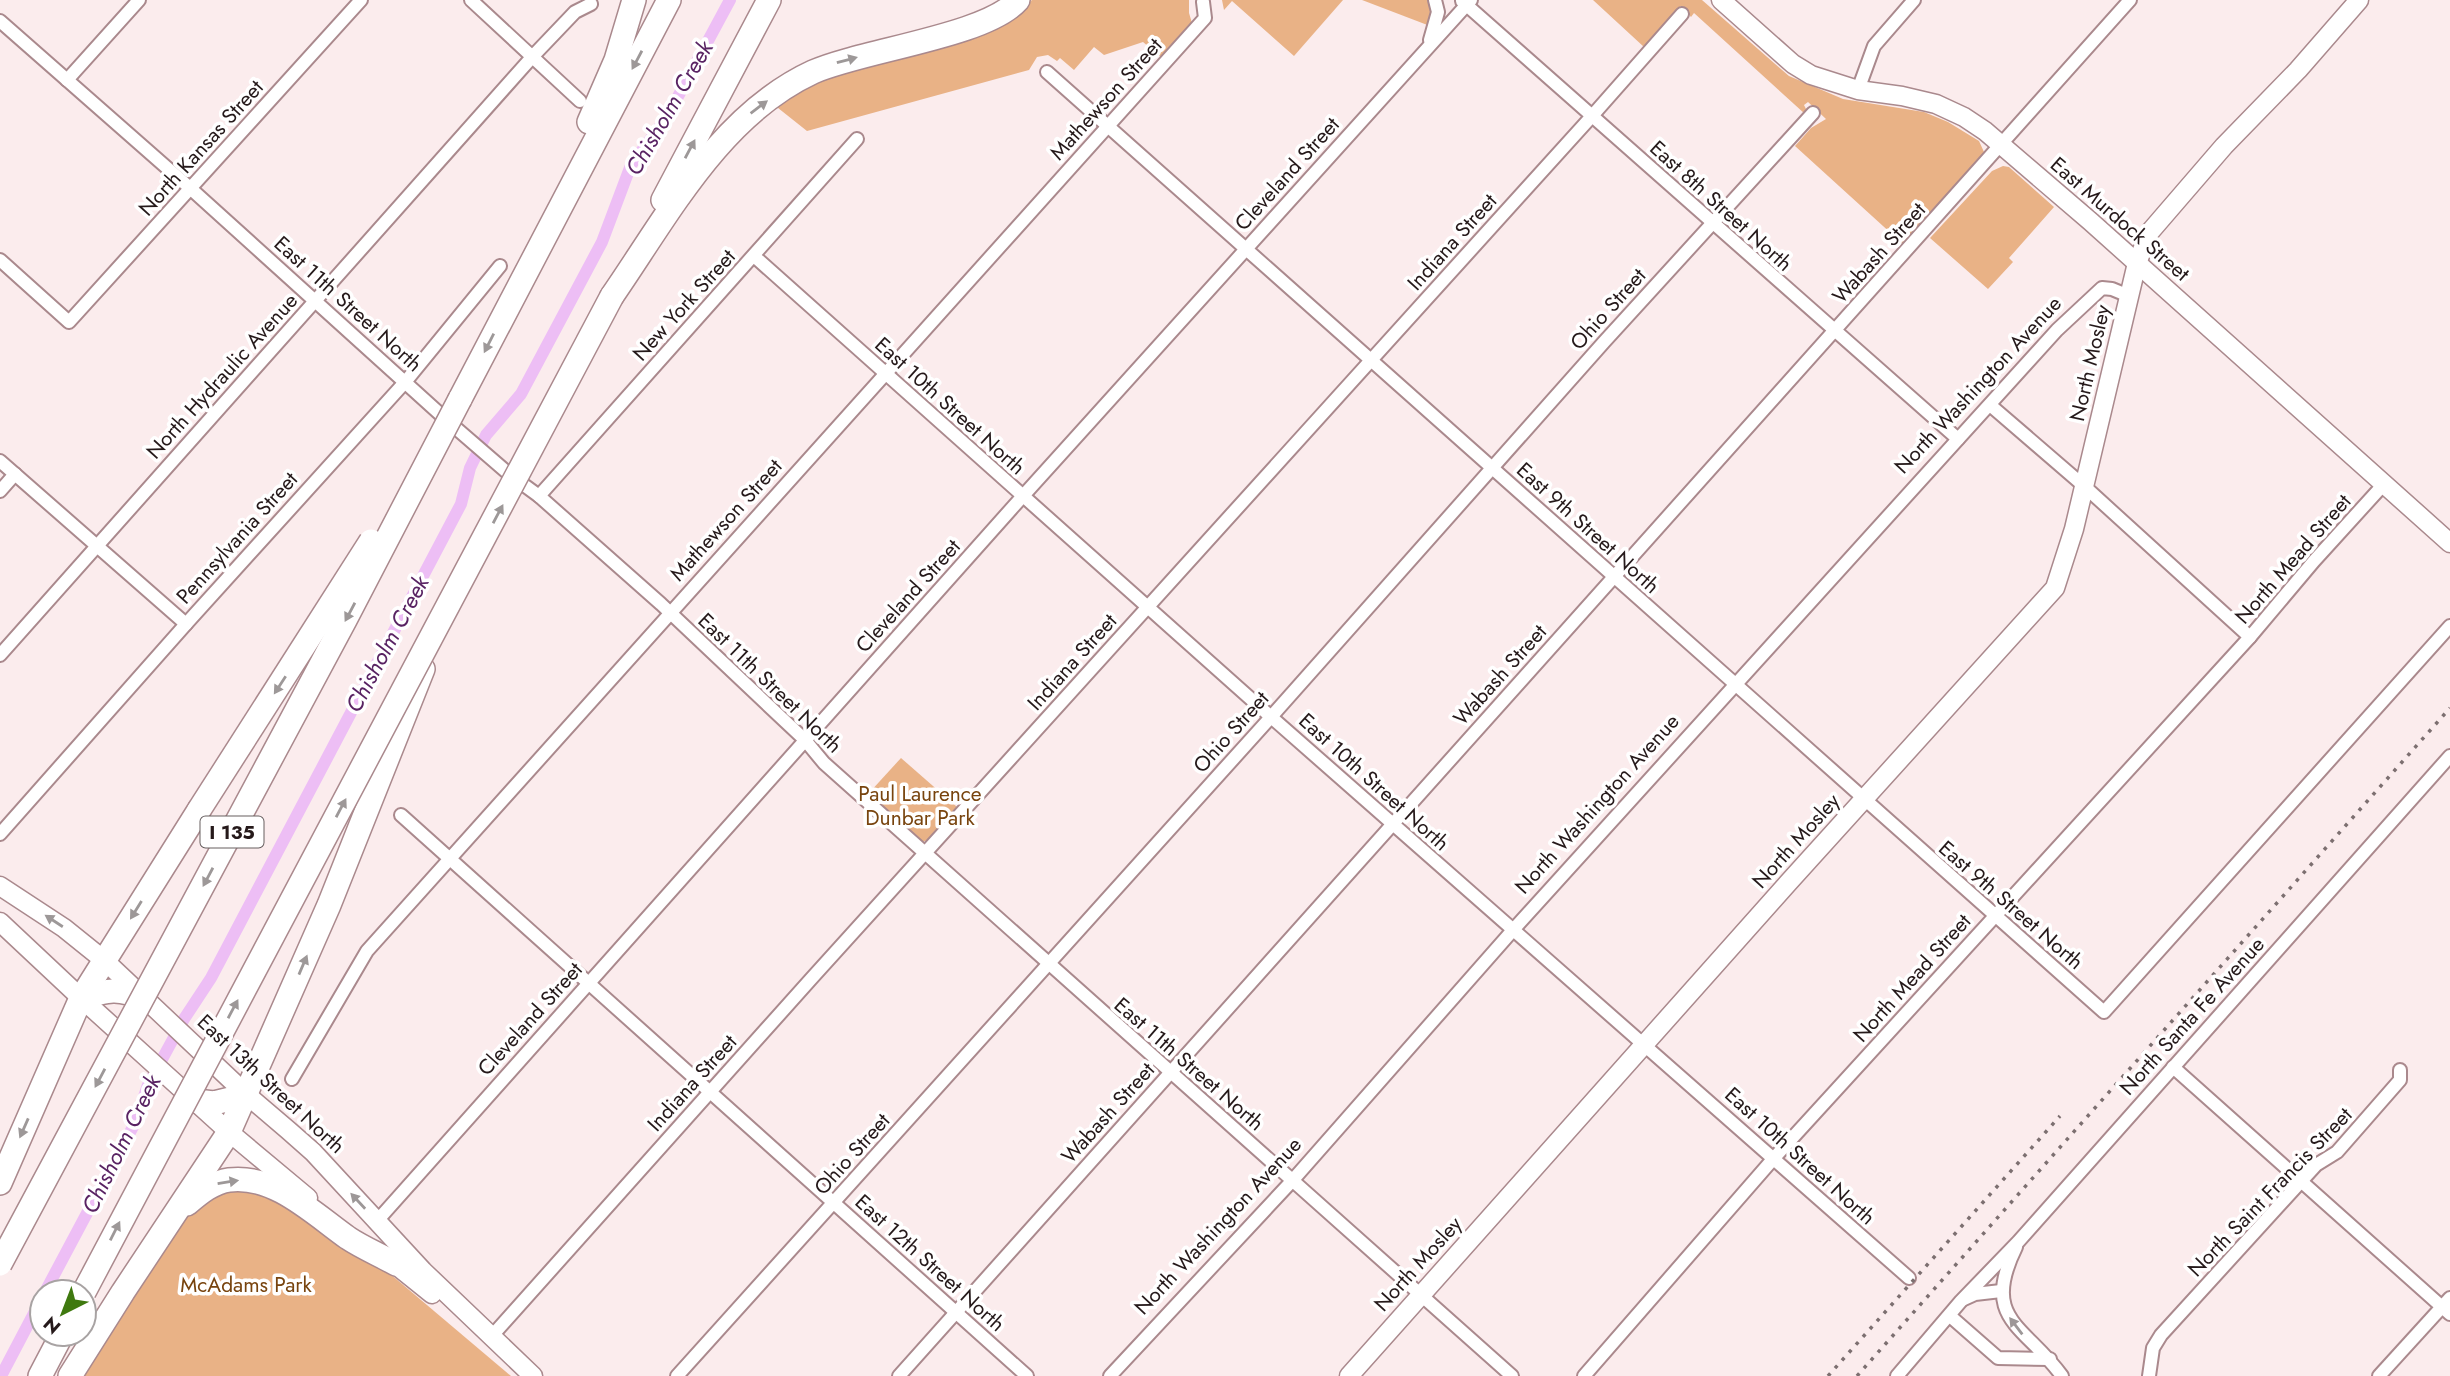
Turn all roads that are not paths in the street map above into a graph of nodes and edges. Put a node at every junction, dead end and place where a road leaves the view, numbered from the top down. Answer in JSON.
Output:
{"nodes":[{"id":1,"x":139,"y":0,"type":"edge"},
{"id":2,"x":361,"y":0,"type":"edge"},
{"id":3,"x":471,"y":0,"type":"edge"},
{"id":4,"x":634,"y":0,"type":"edge"},
{"id":5,"x":670,"y":0,"type":"edge"},
{"id":6,"x":769,"y":0,"type":"edge"},
{"id":7,"x":1018,"y":0,"type":"edge"},
{"id":8,"x":1435,"y":0,"type":"edge"},
{"id":9,"x":1721,"y":0,"type":"edge"},
{"id":10,"x":1914,"y":0,"type":"edge"},
{"id":11,"x":2130,"y":0,"type":"edge"},
{"id":12,"x":2359,"y":0,"type":"edge"},
{"id":13,"x":1203,"y":2,"type":"dead end"},
{"id":14,"x":1466,"y":2,"type":"edge"},
{"id":15,"x":591,"y":5,"type":"dead end"},
{"id":16,"x":1682,"y":14,"type":"dead end"},
{"id":17,"x":0,"y":21,"type":"edge"},
{"id":18,"x":1428,"y":47,"type":"junction"},
{"id":19,"x":533,"y":56,"type":"junction"},
{"id":20,"x":1047,"y":72,"type":"dead end"},
{"id":21,"x":67,"y":80,"type":"junction"},
{"id":22,"x":1858,"y":90,"type":"junction"},
{"id":23,"x":580,"y":101,"type":"dead end"},
{"id":24,"x":1813,"y":113,"type":"dead end"},
{"id":25,"x":1592,"y":116,"type":"junction"},
{"id":26,"x":1107,"y":126,"type":"junction"},
{"id":27,"x":858,"y":139,"type":"dead end"},
{"id":28,"x":2002,"y":145,"type":"junction"},
{"id":29,"x":190,"y":188,"type":"junction"},
{"id":30,"x":1712,"y":224,"type":"junction"},
{"id":31,"x":1245,"y":249,"type":"junction"},
{"id":32,"x":754,"y":256,"type":"junction"},
{"id":33,"x":0,"y":261,"type":"edge"},
{"id":34,"x":2137,"y":263,"type":"junction"},
{"id":35,"x":500,"y":266,"type":"dead end"},
{"id":36,"x":518,"y":287,"type":"junction"},
{"id":37,"x":612,"y":296,"type":"junction"},
{"id":38,"x":2129,"y":296,"type":"junction"},
{"id":39,"x":315,"y":301,"type":"junction"},
{"id":40,"x":1835,"y":332,"type":"junction"},
{"id":41,"x":1370,"y":360,"type":"junction"},
{"id":42,"x":884,"y":373,"type":"junction"},
{"id":43,"x":406,"y":381,"type":"junction"},
{"id":44,"x":460,"y":399,"type":"junction"},
{"id":45,"x":1990,"y":405,"type":"junction"},
{"id":46,"x":1958,"y":439,"type":"junction"},
{"id":47,"x":0,"y":461,"type":"edge"},
{"id":48,"x":1492,"y":468,"type":"junction"},
{"id":49,"x":15,"y":474,"type":"junction"},
{"id":50,"x":2384,"y":484,"type":"junction"},
{"id":51,"x":2084,"y":486,"type":"junction"},
{"id":52,"x":0,"y":491,"type":"edge"},
{"id":53,"x":539,"y":496,"type":"junction"},
{"id":54,"x":1023,"y":496,"type":"junction"},
{"id":55,"x":2450,"y":543,"type":"edge"},
{"id":56,"x":97,"y":546,"type":"junction"},
{"id":57,"x":467,"y":574,"type":"junction"},
{"id":58,"x":1615,"y":577,"type":"junction"},
{"id":59,"x":1148,"y":607,"type":"junction"},
{"id":60,"x":670,"y":612,"type":"junction"},
{"id":61,"x":186,"y":624,"type":"junction"},
{"id":62,"x":2450,"y":626,"type":"edge"},
{"id":63,"x":2250,"y":637,"type":"junction"},
{"id":64,"x":0,"y":655,"type":"edge"},
{"id":65,"x":1735,"y":685,"type":"junction"},
{"id":66,"x":1271,"y":717,"type":"junction"},
{"id":67,"x":805,"y":740,"type":"junction"},
{"id":68,"x":2450,"y":756,"type":"edge"},
{"id":69,"x":1863,"y":800,"type":"junction"},
{"id":70,"x":401,"y":815,"type":"dead end"},
{"id":71,"x":1392,"y":823,"type":"junction"},
{"id":72,"x":0,"y":834,"type":"edge"},
{"id":73,"x":925,"y":853,"type":"junction"},
{"id":74,"x":450,"y":858,"type":"junction"},
{"id":75,"x":0,"y":886,"type":"edge"},
{"id":76,"x":1994,"y":916,"type":"junction"},
{"id":77,"x":0,"y":922,"type":"edge"},
{"id":78,"x":1513,"y":930,"type":"junction"},
{"id":79,"x":105,"y":961,"type":"junction"},
{"id":80,"x":1048,"y":964,"type":"junction"},
{"id":81,"x":588,"y":983,"type":"junction"},
{"id":82,"x":81,"y":998,"type":"junction"},
{"id":83,"x":145,"y":999,"type":"junction"},
{"id":84,"x":1644,"y":1044,"type":"junction"},
{"id":85,"x":2173,"y":1067,"type":"junction"},
{"id":86,"x":2400,"y":1070,"type":"dead end"},
{"id":87,"x":1170,"y":1073,"type":"junction"},
{"id":88,"x":292,"y":1079,"type":"dead end"},
{"id":89,"x":710,"y":1092,"type":"junction"},
{"id":90,"x":247,"y":1095,"type":"junction"},
{"id":91,"x":196,"y":1101,"type":"junction"},
{"id":92,"x":229,"y":1132,"type":"junction"},
{"id":93,"x":1774,"y":1158,"type":"junction"},
{"id":94,"x":3,"y":1176,"type":"edge"},
{"id":95,"x":1292,"y":1181,"type":"junction"},
{"id":96,"x":2301,"y":1182,"type":"junction"},
{"id":97,"x":834,"y":1203,"type":"junction"},
{"id":98,"x":171,"y":1217,"type":"junction"},
{"id":99,"x":377,"y":1221,"type":"junction"},
{"id":100,"x":2018,"y":1242,"type":"junction"},
{"id":101,"x":0,"y":1264,"type":"edge"},
{"id":102,"x":396,"y":1264,"type":"junction"},
{"id":103,"x":91,"y":1278,"type":"edge"},
{"id":104,"x":1909,"y":1278,"type":"dead end"},
{"id":105,"x":2001,"y":1291,"type":"junction"},
{"id":106,"x":1421,"y":1295,"type":"junction"},
{"id":107,"x":1961,"y":1301,"type":"junction"},
{"id":108,"x":2447,"y":1306,"type":"edge"},
{"id":109,"x":956,"y":1313,"type":"junction"},
{"id":110,"x":1950,"y":1316,"type":"junction"},
{"id":111,"x":491,"y":1337,"type":"junction"},
{"id":112,"x":55,"y":1348,"type":"edge"},
{"id":113,"x":2050,"y":1359,"type":"junction"},
{"id":114,"x":40,"y":1376,"type":"edge"},
{"id":115,"x":70,"y":1376,"type":"edge"},
{"id":116,"x":533,"y":1376,"type":"edge"},
{"id":117,"x":677,"y":1376,"type":"edge"},
{"id":118,"x":899,"y":1376,"type":"edge"},
{"id":119,"x":1027,"y":1376,"type":"edge"},
{"id":120,"x":1110,"y":1376,"type":"edge"},
{"id":121,"x":1349,"y":1376,"type":"edge"},
{"id":122,"x":1512,"y":1376,"type":"edge"},
{"id":123,"x":1584,"y":1376,"type":"edge"},
{"id":124,"x":1897,"y":1376,"type":"edge"},
{"id":125,"x":2062,"y":1376,"type":"edge"},
{"id":126,"x":2149,"y":1376,"type":"edge"},
{"id":127,"x":2379,"y":1376,"type":"edge"}],
"edges":[{"from":1,"to":21,"type":"street"},
{"from":2,"to":29,"type":"street","name":"North Kansas Street"},
{"from":3,"to":19,"type":"street"},
{"from":4,"to":36,"type":"highway"},
{"from":5,"to":36,"type":"highway","number":"I 135","one_way":true},
{"from":37,"to":6,"type":"highway","one_way":true},
{"from":37,"to":7,"type":"highway","one_way":true},
{"from":8,"to":18,"type":"street"},
{"from":9,"to":22,"type":"street","name":"East Murdock Street"},
{"from":10,"to":22,"type":"street"},
{"from":11,"to":28,"type":"street","name":"Wabash Street"},
{"from":12,"to":34,"type":"street"},
{"from":13,"to":26,"type":"street","name":"Mathewson Street"},
{"from":14,"to":18,"type":"street","name":"Cleveland Street"},
{"from":14,"to":25,"type":"street","name":"East 8th Street North"},
{"from":15,"to":19,"type":"street","name":"North Hydraulic Avenue"},
{"from":16,"to":25,"type":"street","name":"Indiana Street"},
{"from":17,"to":21,"type":"street","name":"East 11th Street North"},
{"from":18,"to":31,"type":"street","name":"Cleveland Street"},
{"from":19,"to":23,"type":"street"},
{"from":19,"to":39,"type":"street","name":"North Hydraulic Avenue"},
{"from":20,"to":26,"type":"street","name":"East 9th Street North"},
{"from":21,"to":29,"type":"street","name":"East 11th Street North"},
{"from":22,"to":28,"type":"street","name":"East Murdock Street"},
{"from":24,"to":30,"type":"street","name":"Ohio Street"},
{"from":25,"to":30,"type":"street","name":"East 8th Street North"},
{"from":25,"to":41,"type":"street","name":"Indiana Street"},
{"from":26,"to":31,"type":"street","name":"East 9th Street North"},
{"from":26,"to":42,"type":"street","name":"Mathewson Street"},
{"from":27,"to":32,"type":"street","name":"New York Street"},
{"from":28,"to":34,"type":"street","name":"East Murdock Street"},
{"from":28,"to":40,"type":"street","name":"Wabash Street"},
{"from":29,"to":33,"type":"street","name":"North Kansas Street"},
{"from":29,"to":39,"type":"street","name":"East 11th Street North"},
{"from":30,"to":40,"type":"street","name":"East 8th Street North"},
{"from":30,"to":48,"type":"street","name":"Ohio Street"},
{"from":31,"to":41,"type":"street","name":"East 9th Street North"},
{"from":31,"to":54,"type":"street","name":"Cleveland Street"},
{"from":32,"to":42,"type":"street","name":"East 10th Street North"},
{"from":32,"to":53,"type":"street","name":"New York Street"},
{"from":34,"to":38,"type":"street","name":"North Mosley"},
{"from":34,"to":50,"type":"street","name":"East Murdock Street"},
{"from":35,"to":43,"type":"street","name":"Pennsylvania Street"},
{"from":36,"to":44,"type":"highway","number":"I 135","one_way":true},
{"from":57,"to":37,"type":"highway","one_way":true,"bridge":true},
{"from":38,"to":45,"type":"street","name":"North Washington Avenue"},
{"from":38,"to":51,"type":"street","name":"North Mosley"},
{"from":39,"to":43,"type":"street","name":"East 11th Street North"},
{"from":39,"to":56,"type":"street","name":"North Hydraulic Avenue"},
{"from":40,"to":46,"type":"street","name":"East 8th Street North"},
{"from":40,"to":58,"type":"street","name":"Wabash Street"},
{"from":41,"to":48,"type":"street","name":"East 9th Street North"},
{"from":41,"to":59,"type":"street","name":"Indiana Street"},
{"from":42,"to":54,"type":"street","name":"East 10th Street North"},
{"from":42,"to":60,"type":"street","name":"Mathewson Street"},
{"from":43,"to":53,"type":"street","name":"East 11th Street North"},
{"from":43,"to":61,"type":"street","name":"Pennsylvania Street"},
{"from":44,"to":79,"type":"highway","one_way":true,"bridge":true},
{"from":44,"to":101,"type":"highway","number":"I 135","one_way":true,"bridge":true},
{"from":45,"to":46,"type":"street","name":"North Washington Avenue"},
{"from":45,"to":51,"type":"street"},
{"from":46,"to":65,"type":"street","name":"North Washington Avenue"},
{"from":47,"to":49,"type":"street"},
{"from":48,"to":58,"type":"street","name":"East 9th Street North"},
{"from":48,"to":66,"type":"street","name":"Ohio Street"},
{"from":49,"to":52,"type":"street"},
{"from":49,"to":56,"type":"street"},
{"from":50,"to":55,"type":"street","name":"East Murdock Street"},
{"from":50,"to":63,"type":"street","name":"North Mead Street"},
{"from":51,"to":63,"type":"street"},
{"from":51,"to":69,"type":"street","name":"North Mosley"},
{"from":53,"to":60,"type":"street","name":"East 11th Street North"},
{"from":54,"to":59,"type":"street","name":"East 10th Street North"},
{"from":54,"to":67,"type":"street","name":"Cleveland Street"},
{"from":56,"to":61,"type":"street"},
{"from":56,"to":64,"type":"street","name":"North Hydraulic Avenue"},
{"from":90,"to":57,"type":"highway","one_way":true,"bridge":true},
{"from":103,"to":57,"type":"highway","one_way":true,"bridge":true},
{"from":58,"to":65,"type":"street","name":"East 9th Street North"},
{"from":58,"to":71,"type":"street","name":"Wabash Street"},
{"from":59,"to":66,"type":"street","name":"East 10th Street North"},
{"from":59,"to":73,"type":"street","name":"Indiana Street"},
{"from":60,"to":67,"type":"street","name":"East 11th Street North"},
{"from":60,"to":74,"type":"street","name":"Mathewson Street"},
{"from":61,"to":72,"type":"street","name":"Pennsylvania Street"},
{"from":62,"to":76,"type":"street","name":"East 9th Street North"},
{"from":63,"to":76,"type":"street","name":"North Mead Street"},
{"from":65,"to":69,"type":"street","name":"East 9th Street North"},
{"from":65,"to":78,"type":"street","name":"North Washington Avenue"},
{"from":66,"to":71,"type":"street","name":"East 10th Street North"},
{"from":66,"to":80,"type":"street","name":"Ohio Street"},
{"from":67,"to":73,"type":"street","name":"East 11th Street North"},
{"from":67,"to":81,"type":"street","name":"Cleveland Street"},
{"from":68,"to":85,"type":"street","name":"North Santa Fe Avenue"},
{"from":69,"to":76,"type":"street","name":"East 9th Street North"},
{"from":69,"to":84,"type":"street","name":"North Mosley"},
{"from":70,"to":74,"type":"street","name":"East 12th Street North"},
{"from":71,"to":78,"type":"street","name":"East 10th Street North"},
{"from":71,"to":87,"type":"street","name":"Wabash Street"},
{"from":73,"to":80,"type":"street","name":"East 11th Street North"},
{"from":73,"to":89,"type":"street","name":"Indiana Street"},
{"from":74,"to":81,"type":"street","name":"East 12th Street North"},
{"from":74,"to":88,"type":"street","name":"Mathewson Street"},
{"from":79,"to":75,"type":"street","name":"East 13th Street North","one_way":true},
{"from":76,"to":93,"type":"street","name":"North Mead Street"},
{"from":77,"to":82,"type":"street","name":"East 13th Street North"},
{"from":78,"to":84,"type":"street","name":"East 10th Street North"},
{"from":78,"to":95,"type":"street","name":"North Washington Avenue"},
{"from":79,"to":82,"type":"highway"},
{"from":79,"to":83,"type":"street","name":"East 13th Street North"},
{"from":80,"to":87,"type":"street","name":"East 11th Street North"},
{"from":80,"to":97,"type":"street","name":"Ohio Street"},
{"from":81,"to":89,"type":"street","name":"East 12th Street North"},
{"from":81,"to":99,"type":"street","name":"Cleveland Street"},
{"from":82,"to":83,"type":"highway"},
{"from":82,"to":91,"type":"street","name":"East 13th Street North"},
{"from":82,"to":94,"type":"highway","one_way":true},
{"from":83,"to":90,"type":"street","name":"East 13th Street North"},
{"from":84,"to":93,"type":"street","name":"East 10th Street North"},
{"from":84,"to":106,"type":"street","name":"North Mosley"},
{"from":85,"to":96,"type":"street"},
{"from":85,"to":100,"type":"street","name":"North Santa Fe Avenue"},
{"from":86,"to":96,"type":"street","name":"North Saint Francis Street"},
{"from":87,"to":95,"type":"street","name":"East 11th Street North"},
{"from":87,"to":109,"type":"street","name":"Wabash Street"},
{"from":89,"to":97,"type":"street","name":"East 12th Street North"},
{"from":89,"to":111,"type":"street","name":"Indiana Street"},
{"from":90,"to":91,"type":"highway"},
{"from":90,"to":92,"type":"highway"},
{"from":99,"to":90,"type":"street","name":"East 13th Street North","one_way":true},
{"from":91,"to":92,"type":"street","name":"East 13th Street North"},
{"from":92,"to":98,"type":"highway"},
{"from":92,"to":102,"type":"street","name":"East 13th Street North"},
{"from":93,"to":104,"type":"street","name":"East 10th Street North"},
{"from":93,"to":123,"type":"street","name":"North Mead Street"},
{"from":95,"to":106,"type":"street","name":"East 11th Street North"},
{"from":95,"to":120,"type":"street","name":"North Washington Avenue"},
{"from":96,"to":108,"type":"street"},
{"from":96,"to":126,"type":"street","name":"North Saint Francis Street"},
{"from":97,"to":109,"type":"street","name":"East 12th Street North"},
{"from":97,"to":117,"type":"street","name":"Ohio Street"},
{"from":98,"to":102,"type":"highway","one_way":true},
{"from":98,"to":115,"type":"highway"},
{"from":99,"to":111,"type":"street","name":"East 13th Street North"},
{"from":100,"to":105,"type":"street"},
{"from":100,"to":107,"type":"street","name":"North Santa Fe Avenue"},
{"from":102,"to":111,"type":"street","name":"East 13th Street North"},
{"from":105,"to":107,"type":"street"},
{"from":113,"to":105,"type":"street","one_way":true},
{"from":106,"to":121,"type":"street","name":"North Mosley"},
{"from":106,"to":122,"type":"street","name":"East 11th Street North"},
{"from":107,"to":110,"type":"street","name":"North Santa Fe Avenue"},
{"from":108,"to":127,"type":"street"},
{"from":109,"to":118,"type":"street","name":"Wabash Street"},
{"from":109,"to":119,"type":"street","name":"East 12th Street North"},
{"from":110,"to":113,"type":"street"},
{"from":110,"to":124,"type":"street","name":"North Santa Fe Avenue"},
{"from":111,"to":116,"type":"street","name":"East 13th Street North"},
{"from":112,"to":114,"type":"highway"},
{"from":113,"to":125,"type":"street"}]}
